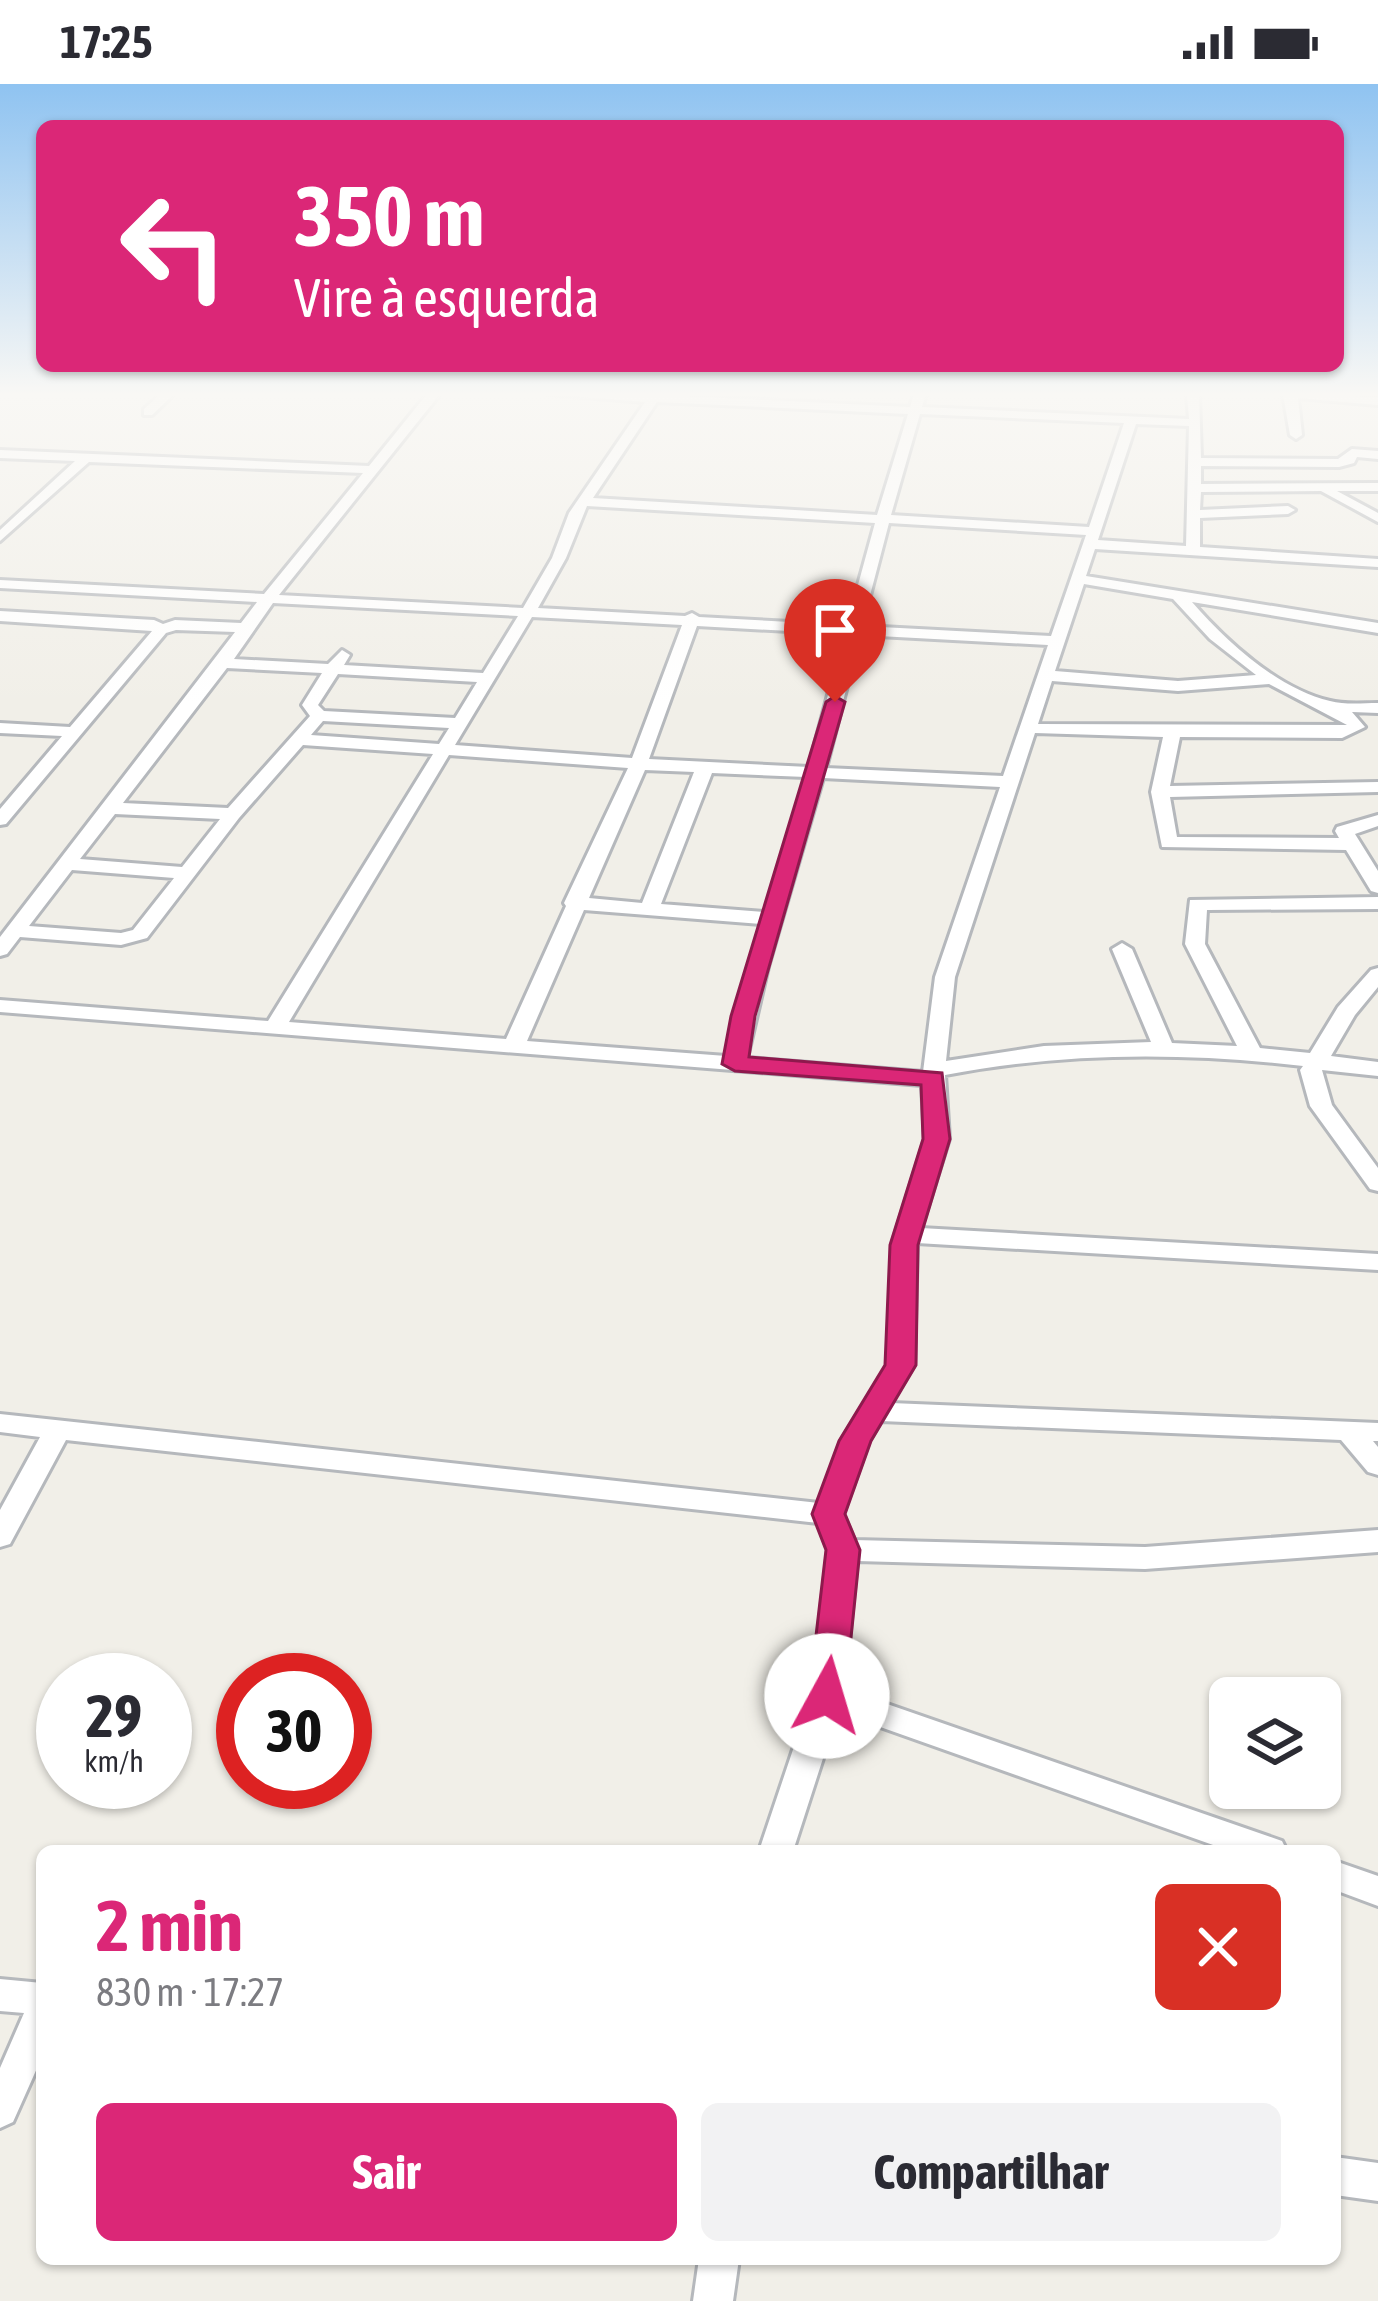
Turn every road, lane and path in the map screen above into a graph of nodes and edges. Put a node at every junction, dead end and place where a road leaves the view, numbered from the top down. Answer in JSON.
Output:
{"nodes":[{"id":1,"x":42,"y":497,"type":"edge"},
{"id":2,"x":351,"y":497,"type":"edge"},
{"id":3,"x":586,"y":497,"type":"edge"},
{"id":4,"x":888,"y":497,"type":"edge"},
{"id":5,"x":1106,"y":497,"type":"edge"},
{"id":6,"x":1195,"y":497,"type":"edge"},
{"id":7,"x":1339,"y":497,"type":"edge"},
{"id":8,"x":583,"y":502,"type":"junction"},
{"id":9,"x":1288,"y":510,"type":"dead end"},
{"id":10,"x":1196,"y":514,"type":"junction"},
{"id":11,"x":1378,"y":518,"type":"edge"},
{"id":12,"x":882,"y":519,"type":"junction"},
{"id":13,"x":0,"y":536,"type":"edge"},
{"id":14,"x":1093,"y":537,"type":"junction"},
{"id":15,"x":1193,"y":550,"type":"junction"},
{"id":16,"x":1374,"y":562,"type":"edge"},
{"id":17,"x":1078,"y":578,"type":"junction"},
{"id":18,"x":1378,"y":581,"type":"edge"},
{"id":19,"x":0,"y":584,"type":"edge"},
{"id":20,"x":1177,"y":594,"type":"junction"},
{"id":21,"x":268,"y":601,"type":"junction"},
{"id":22,"x":528,"y":612,"type":"junction"},
{"id":23,"x":0,"y":616,"type":"edge"},
{"id":24,"x":692,"y":618,"type":"junction"},
{"id":25,"x":245,"y":628,"type":"junction"},
{"id":26,"x":1378,"y":628,"type":"edge"},
{"id":27,"x":161,"y":630,"type":"junction"},
{"id":28,"x":855,"y":630,"type":"junction"},
{"id":29,"x":1056,"y":640,"type":"junction"},
{"id":30,"x":337,"y":662,"type":"junction"},
{"id":31,"x":224,"y":663,"type":"junction"},
{"id":32,"x":1044,"y":675,"type":"junction"},
{"id":33,"x":487,"y":678,"type":"junction"},
{"id":34,"x":1273,"y":679,"type":"junction"},
{"id":35,"x":1328,"y":707,"type":"junction"},
{"id":36,"x":1378,"y":709,"type":"edge"},
{"id":37,"x":319,"y":716,"type":"junction"},
{"id":38,"x":459,"y":723,"type":"junction"},
{"id":39,"x":1027,"y":727,"type":"junction"},
{"id":40,"x":0,"y":728,"type":"edge"},
{"id":41,"x":73,"y":732,"type":"junction"},
{"id":42,"x":1172,"y":733,"type":"junction"},
{"id":43,"x":295,"y":739,"type":"junction"},
{"id":44,"x":443,"y":750,"type":"junction"},
{"id":45,"x":638,"y":764,"type":"junction"},
{"id":46,"x":705,"y":767,"type":"junction"},
{"id":47,"x":816,"y":773,"type":"junction"},
{"id":48,"x":1011,"y":782,"type":"junction"},
{"id":49,"x":1378,"y":787,"type":"edge"},
{"id":50,"x":0,"y":791,"type":"edge"},
{"id":51,"x":24,"y":792,"type":"junction"},
{"id":52,"x":1160,"y":792,"type":"junction"},
{"id":53,"x":108,"y":808,"type":"junction"},
{"id":54,"x":233,"y":814,"type":"junction"},
{"id":55,"x":0,"y":820,"type":"edge"},
{"id":56,"x":1378,"y":820,"type":"edge"},
{"id":57,"x":1351,"y":844,"type":"junction"},
{"id":58,"x":65,"y":864,"type":"junction"},
{"id":59,"x":190,"y":873,"type":"junction"},
{"id":60,"x":1378,"y":886,"type":"edge"},
{"id":61,"x":574,"y":903,"type":"junction"},
{"id":62,"x":1378,"y":903,"type":"edge"},
{"id":63,"x":649,"y":911,"type":"junction"},
{"id":64,"x":774,"y":919,"type":"junction"},
{"id":65,"x":16,"y":931,"type":"junction"},
{"id":66,"x":0,"y":950,"type":"edge"},
{"id":67,"x":1121,"y":950,"type":"dead end"},
{"id":68,"x":1374,"y":982,"type":"edge"},
{"id":69,"x":0,"y":1006,"type":"edge"},
{"id":70,"x":275,"y":1027,"type":"junction"},
{"id":71,"x":938,"y":1038,"type":"junction"},
{"id":72,"x":514,"y":1046,"type":"junction"},
{"id":73,"x":1165,"y":1052,"type":"junction"},
{"id":74,"x":1253,"y":1056,"type":"junction"},
{"id":75,"x":980,"y":1060,"type":"junction"},
{"id":76,"x":1316,"y":1060,"type":"junction"},
{"id":77,"x":735,"y":1064,"type":"junction"},
{"id":78,"x":1378,"y":1069,"type":"edge"},
{"id":79,"x":933,"y":1074,"type":"junction"},
{"id":80,"x":1378,"y":1184,"type":"edge"},
{"id":81,"x":907,"y":1235,"type":"junction"},
{"id":82,"x":1378,"y":1262,"type":"edge"},
{"id":83,"x":875,"y":1412,"type":"junction"},
{"id":84,"x":0,"y":1423,"type":"edge"},
{"id":85,"x":58,"y":1429,"type":"junction"},
{"id":86,"x":1364,"y":1431,"type":"edge"},
{"id":87,"x":1378,"y":1466,"type":"edge"},
{"id":88,"x":829,"y":1514,"type":"junction"},
{"id":89,"x":0,"y":1537,"type":"edge"},
{"id":90,"x":1378,"y":1541,"type":"edge"},
{"id":91,"x":843,"y":1550,"type":"junction"},
{"id":92,"x":827,"y":1696,"type":"junction"},
{"id":93,"x":778,"y":1845,"type":"edge"},
{"id":94,"x":1253,"y":1845,"type":"edge"},
{"id":95,"x":1341,"y":1877,"type":"edge"},
{"id":96,"x":1378,"y":1891,"type":"edge"},
{"id":97,"x":0,"y":1995,"type":"edge"},
{"id":98,"x":36,"y":1998,"type":"edge"},
{"id":99,"x":36,"y":2029,"type":"edge"},
{"id":100,"x":0,"y":2110,"type":"edge"},
{"id":101,"x":1341,"y":2177,"type":"edge"},
{"id":102,"x":1378,"y":2182,"type":"edge"},
{"id":103,"x":717,"y":2265,"type":"edge"},
{"id":104,"x":713,"y":2301,"type":"edge"}],
"edges":[{"from":1,"to":13,"type":"street"},
{"from":2,"to":21,"type":"street"},
{"from":3,"to":8,"type":"street"},
{"from":4,"to":12,"type":"street"},
{"from":5,"to":14,"type":"street"},
{"from":6,"to":10,"type":"street"},
{"from":7,"to":11,"type":"street"},
{"from":8,"to":12,"type":"street"},
{"from":8,"to":22,"type":"street"},
{"from":9,"to":10,"type":"street"},
{"from":10,"to":15,"type":"street"},
{"from":12,"to":14,"type":"street"},
{"from":12,"to":28,"type":"street"},
{"from":14,"to":15,"type":"street"},
{"from":14,"to":17,"type":"street"},
{"from":15,"to":16,"type":"street"},
{"from":16,"to":18,"type":"street"},
{"from":17,"to":20,"type":"street"},
{"from":17,"to":29,"type":"street"},
{"from":19,"to":21,"type":"street"},
{"from":20,"to":26,"type":"street"},
{"from":20,"to":34,"type":"street"},
{"from":21,"to":22,"type":"street"},
{"from":21,"to":25,"type":"street"},
{"from":22,"to":24,"type":"street"},
{"from":22,"to":33,"type":"street"},
{"from":23,"to":27,"type":"street"},
{"from":24,"to":28,"type":"street"},
{"from":24,"to":45,"type":"street"},
{"from":25,"to":27,"type":"street"},
{"from":25,"to":31,"type":"street"},
{"from":27,"to":41,"type":"street"},
{"from":28,"to":29,"type":"street"},
{"from":28,"to":47,"type":"street"},
{"from":29,"to":32,"type":"street"},
{"from":30,"to":31,"type":"street"},
{"from":30,"to":33,"type":"street"},
{"from":30,"to":37,"type":"street"},
{"from":31,"to":53,"type":"street"},
{"from":32,"to":34,"type":"street"},
{"from":32,"to":39,"type":"street"},
{"from":33,"to":38,"type":"street"},
{"from":34,"to":35,"type":"street"},
{"from":35,"to":36,"type":"street"},
{"from":35,"to":42,"type":"street"},
{"from":37,"to":38,"type":"street"},
{"from":37,"to":43,"type":"street"},
{"from":38,"to":44,"type":"street"},
{"from":39,"to":42,"type":"street"},
{"from":39,"to":48,"type":"street"},
{"from":40,"to":41,"type":"street"},
{"from":41,"to":51,"type":"street"},
{"from":42,"to":52,"type":"street"},
{"from":43,"to":44,"type":"street"},
{"from":43,"to":54,"type":"street"},
{"from":44,"to":45,"type":"street"},
{"from":44,"to":70,"type":"street"},
{"from":45,"to":46,"type":"street"},
{"from":45,"to":61,"type":"street"},
{"from":46,"to":47,"type":"street"},
{"from":46,"to":63,"type":"street"},
{"from":47,"to":48,"type":"street"},
{"from":47,"to":64,"type":"street"},
{"from":48,"to":71,"type":"street"},
{"from":49,"to":52,"type":"street"},
{"from":50,"to":51,"type":"street"},
{"from":51,"to":55,"type":"street"},
{"from":52,"to":57,"type":"street"},
{"from":53,"to":54,"type":"street"},
{"from":53,"to":58,"type":"street"},
{"from":54,"to":59,"type":"street"},
{"from":56,"to":57,"type":"street"},
{"from":57,"to":60,"type":"street"},
{"from":58,"to":59,"type":"street"},
{"from":58,"to":65,"type":"street"},
{"from":59,"to":65,"type":"street"},
{"from":61,"to":63,"type":"street"},
{"from":61,"to":72,"type":"street"},
{"from":62,"to":74,"type":"street"},
{"from":63,"to":64,"type":"street"},
{"from":64,"to":77,"type":"street"},
{"from":65,"to":66,"type":"street"},
{"from":67,"to":73,"type":"street"},
{"from":68,"to":76,"type":"street"},
{"from":69,"to":70,"type":"street"},
{"from":70,"to":72,"type":"street"},
{"from":71,"to":75,"type":"street"},
{"from":71,"to":79,"type":"street"},
{"from":72,"to":77,"type":"street"},
{"from":73,"to":74,"type":"street"},
{"from":73,"to":75,"type":"street"},
{"from":74,"to":76,"type":"street"},
{"from":75,"to":79,"type":"street"},
{"from":76,"to":78,"type":"street"},
{"from":76,"to":80,"type":"street"},
{"from":77,"to":79,"type":"street"},
{"from":79,"to":81,"type":"street"},
{"from":81,"to":82,"type":"street"},
{"from":81,"to":83,"type":"street"},
{"from":83,"to":86,"type":"street"},
{"from":83,"to":88,"type":"street"},
{"from":84,"to":85,"type":"street"},
{"from":85,"to":88,"type":"street"},
{"from":85,"to":89,"type":"street"},
{"from":86,"to":87,"type":"street"},
{"from":88,"to":91,"type":"street"},
{"from":90,"to":91,"type":"street"},
{"from":91,"to":92,"type":"street"},
{"from":92,"to":93,"type":"street"},
{"from":92,"to":94,"type":"street"},
{"from":95,"to":96,"type":"street"},
{"from":97,"to":98,"type":"street"},
{"from":99,"to":100,"type":"street"},
{"from":101,"to":102,"type":"street"},
{"from":103,"to":104,"type":"street"}]}
